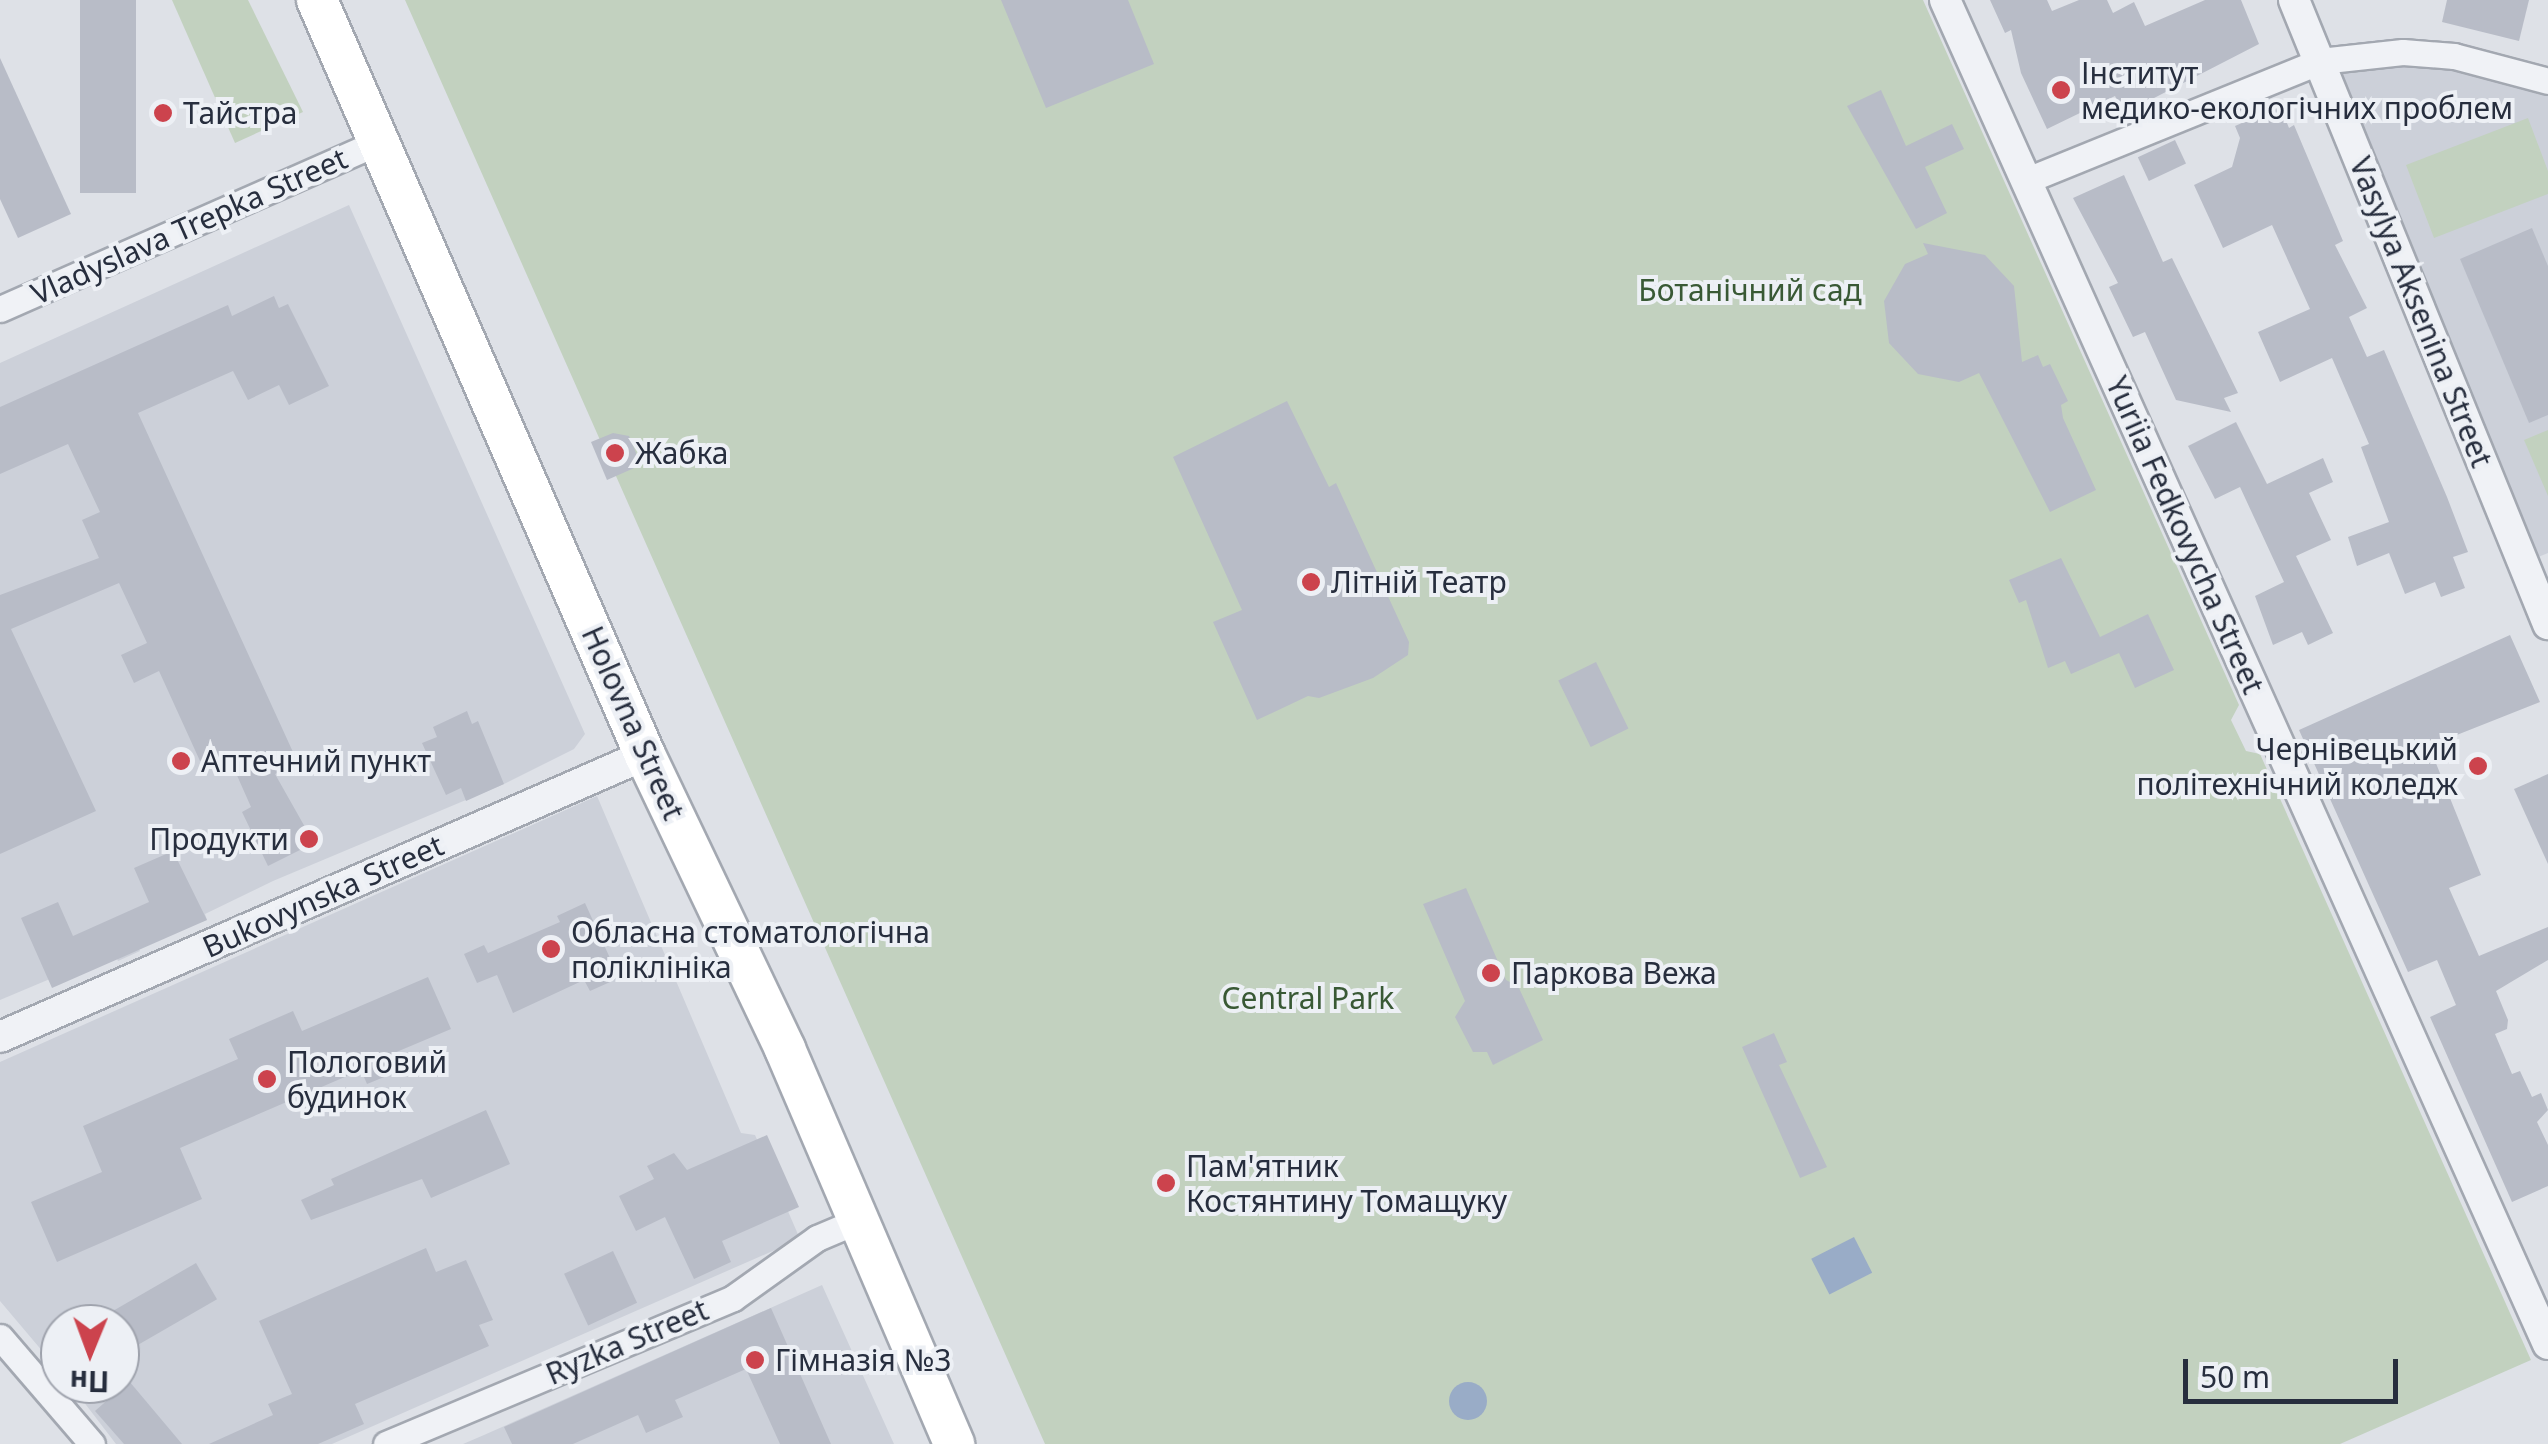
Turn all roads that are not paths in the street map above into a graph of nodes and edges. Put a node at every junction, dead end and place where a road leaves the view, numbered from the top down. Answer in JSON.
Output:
{"nodes":[{"id":1,"x":317,"y":0,"type":"edge"},
{"id":2,"x":1945,"y":0,"type":"edge"},
{"id":3,"x":2294,"y":0,"type":"edge"},
{"id":4,"x":2320,"y":62,"type":"junction"},
{"id":5,"x":2548,"y":81,"type":"edge"},
{"id":6,"x":378,"y":142,"type":"junction"},
{"id":7,"x":2025,"y":181,"type":"junction"},
{"id":8,"x":0,"y":310,"type":"edge"},
{"id":9,"x":2548,"y":624,"type":"edge"},
{"id":10,"x":646,"y":755,"type":"junction"},
{"id":11,"x":0,"y":1038,"type":"edge"},
{"id":12,"x":858,"y":1221,"type":"junction"},
{"id":13,"x":0,"y":1337,"type":"edge"},
{"id":14,"x":2548,"y":1344,"type":"edge"},
{"id":15,"x":92,"y":1444,"type":"edge"},
{"id":16,"x":386,"y":1444,"type":"edge"},
{"id":17,"x":954,"y":1444,"type":"edge"}],
"edges":[{"from":1,"to":6,"type":"main road","name":"Holovna Street"},
{"from":2,"to":7,"type":"street","name":"Yuriia Fedkovycha Street"},
{"from":3,"to":4,"type":"street","name":"Vasylya Aksenina Street"},
{"from":4,"to":5,"type":"street"},
{"from":4,"to":7,"type":"street"},
{"from":4,"to":9,"type":"street","name":"Vasylya Aksenina Street"},
{"from":6,"to":8,"type":"street","name":"Vladyslava Trepka Street"},
{"from":6,"to":10,"type":"main road","name":"Holovna Street"},
{"from":7,"to":14,"type":"street","name":"Yuriia Fedkovycha Street"},
{"from":10,"to":11,"type":"street","name":"Bukovynska Street"},
{"from":10,"to":12,"type":"main road","name":"Holovna Street"},
{"from":12,"to":16,"type":"street","name":"Ryzka Street"},
{"from":12,"to":17,"type":"main road","name":"Holovna Street"},
{"from":13,"to":15,"type":"street"}]}
